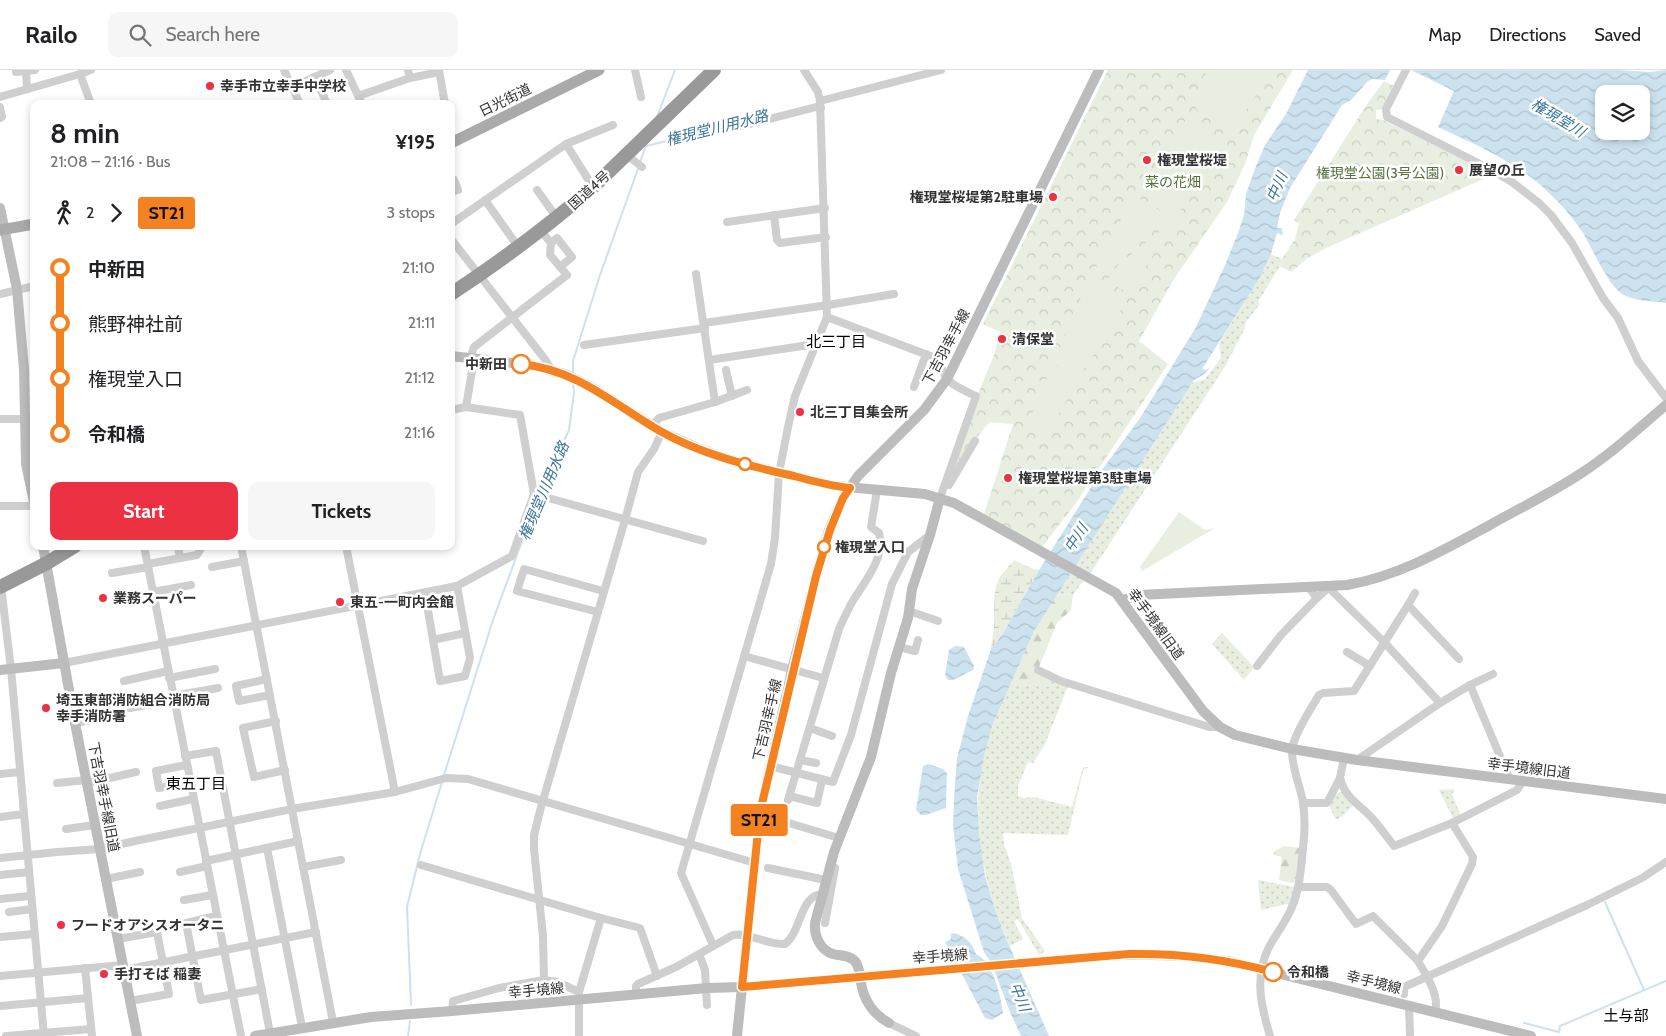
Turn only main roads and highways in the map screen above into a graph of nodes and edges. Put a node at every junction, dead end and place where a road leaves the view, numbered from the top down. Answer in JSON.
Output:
{"nodes":[{"id":1,"x":599,"y":70,"type":"edge"},
{"id":2,"x":714,"y":70,"type":"edge"},
{"id":3,"x":455,"y":140,"type":"edge"},
{"id":4,"x":30,"y":225,"type":"edge"},
{"id":5,"x":2,"y":230,"type":"edge"},
{"id":6,"x":455,"y":291,"type":"edge"},
{"id":7,"x":68,"y":550,"type":"edge"},
{"id":8,"x":1,"y":587,"type":"edge"}],
"edges":[{"from":1,"to":3,"type":"main road","name":"日光街道"},
{"from":2,"to":6,"type":"highway","name":"国道4号"},
{"from":4,"to":5,"type":"main road"},
{"from":7,"to":8,"type":"highway"}]}
